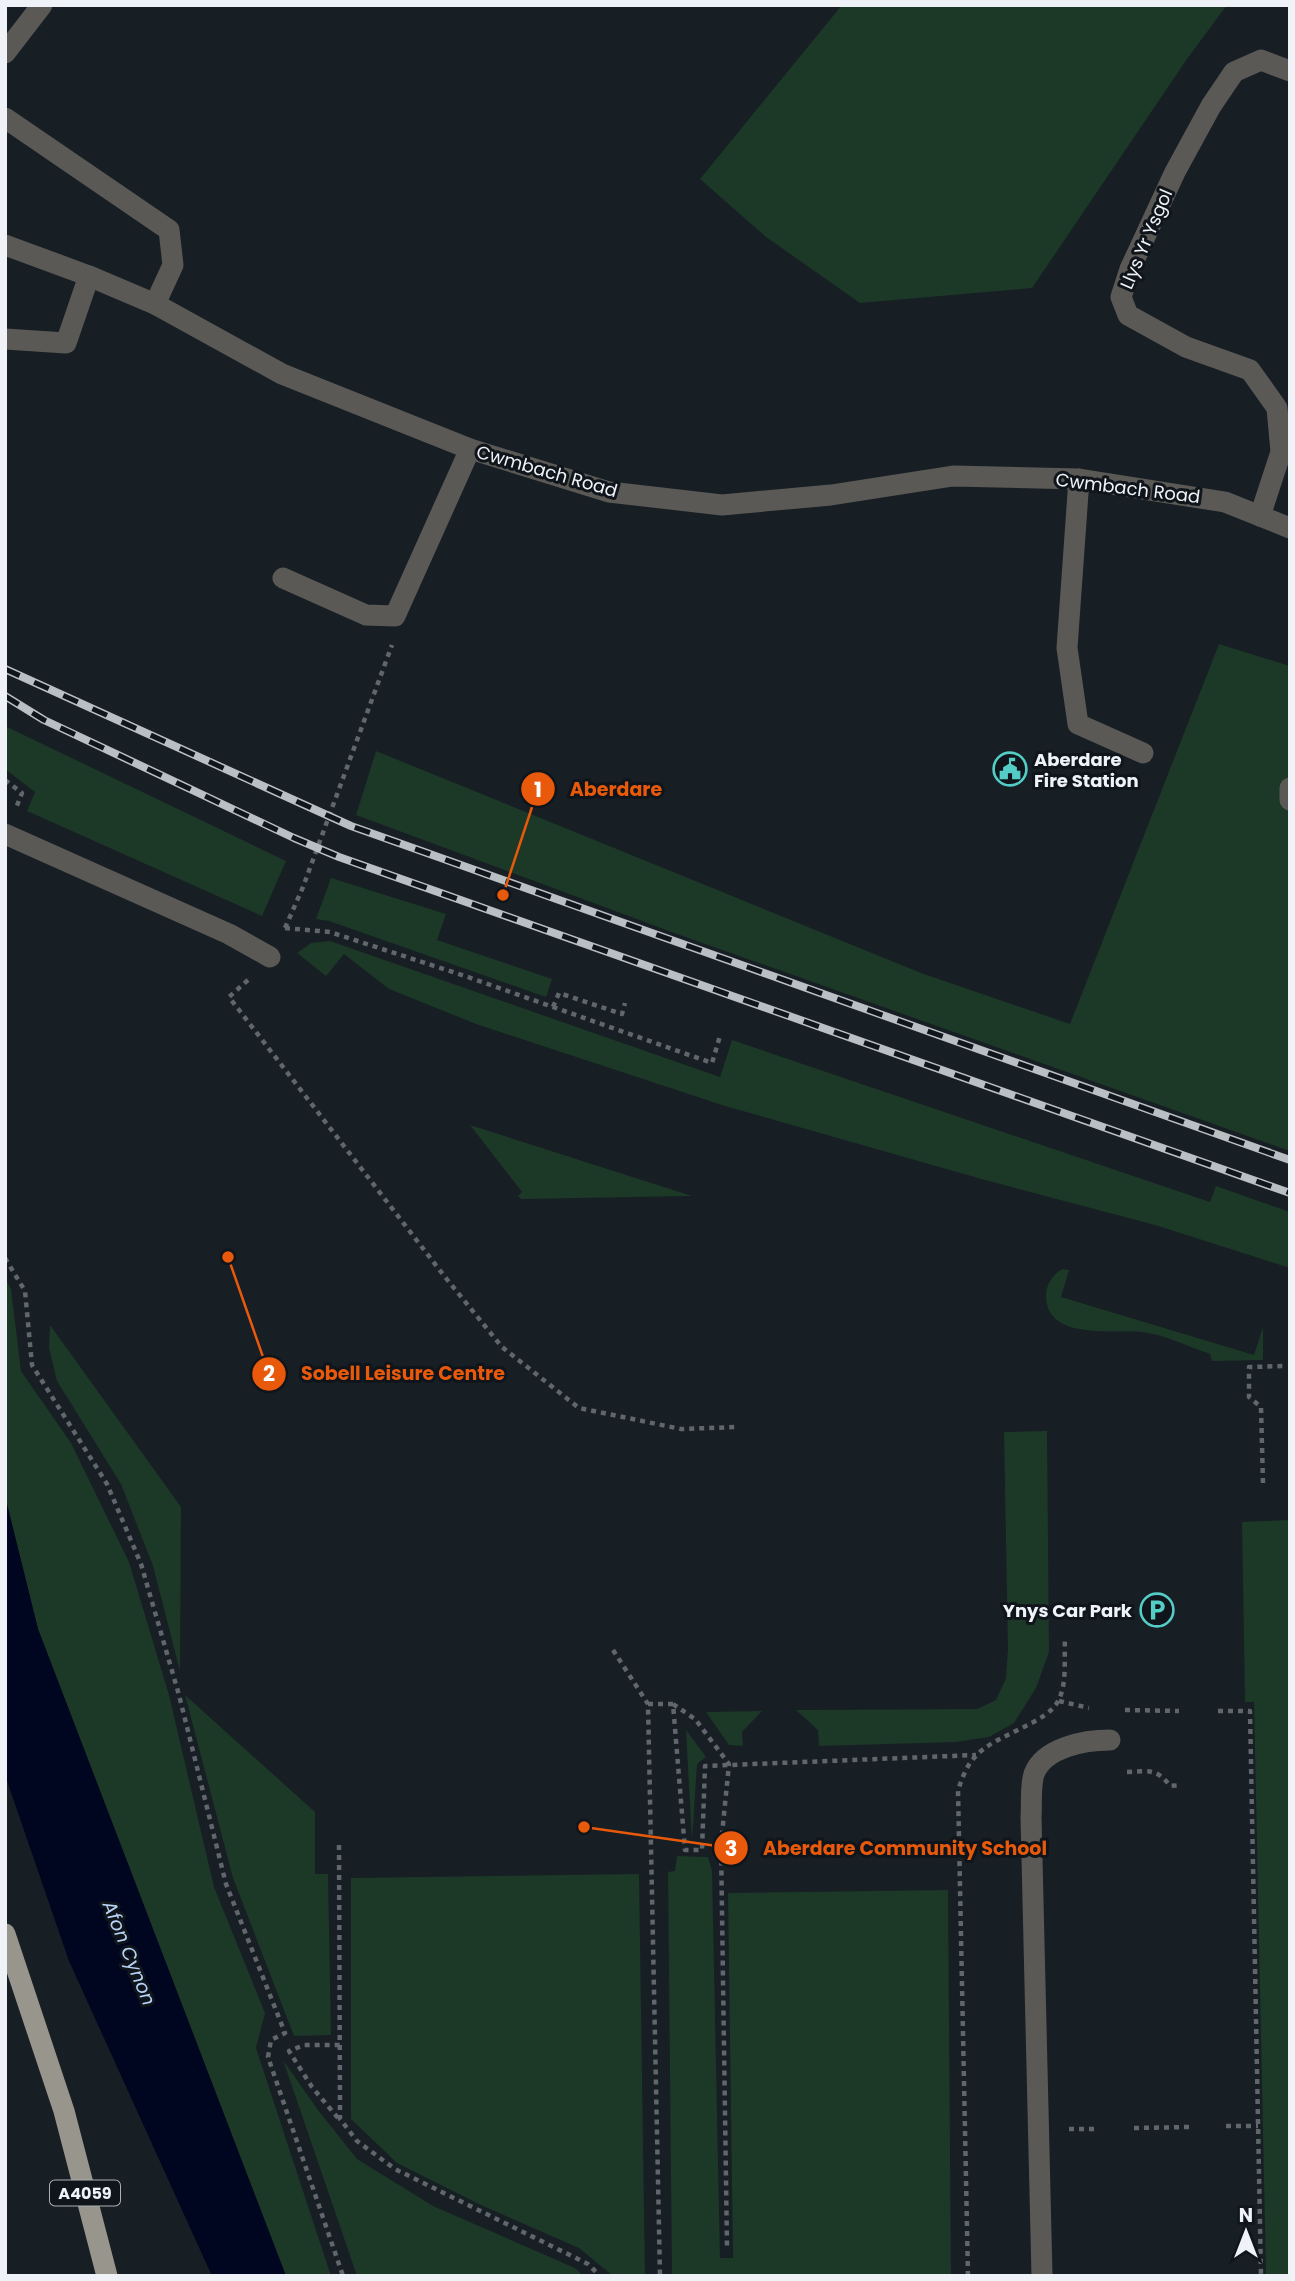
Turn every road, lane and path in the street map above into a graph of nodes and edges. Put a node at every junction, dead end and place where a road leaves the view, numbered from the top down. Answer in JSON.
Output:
{"nodes":[{"id":1,"x":41,"y":5,"type":"edge"},
{"id":2,"x":5,"y":53,"type":"edge"},
{"id":3,"x":1290,"y":71,"type":"edge"},
{"id":4,"x":5,"y":118,"type":"edge"},
{"id":5,"x":5,"y":245,"type":"edge"},
{"id":6,"x":89,"y":276,"type":"junction"},
{"id":7,"x":155,"y":304,"type":"junction"},
{"id":8,"x":5,"y":339,"type":"edge"},
{"id":9,"x":1284,"y":407,"type":"edge"},
{"id":10,"x":470,"y":449,"type":"junction"},
{"id":11,"x":1079,"y":479,"type":"junction"},
{"id":12,"x":1260,"y":516,"type":"junction"},
{"id":13,"x":1290,"y":528,"type":"edge"},
{"id":14,"x":283,"y":578,"type":"dead end"},
{"id":15,"x":395,"y":616,"type":"junction"},
{"id":16,"x":1143,"y":753,"type":"dead end"},
{"id":17,"x":5,"y":780,"type":"edge"},
{"id":18,"x":1290,"y":788,"type":"edge"},
{"id":19,"x":1290,"y":800,"type":"edge"},
{"id":20,"x":9,"y":824,"type":"edge"},
{"id":21,"x":285,"y":928,"type":"junction"},
{"id":22,"x":281,"y":937,"type":"dead end"},
{"id":23,"x":270,"y":957,"type":"dead end"},
{"id":24,"x":250,"y":979,"type":"dead end"},
{"id":25,"x":625,"y":1003,"type":"dead end"},
{"id":26,"x":553,"y":1007,"type":"junction"},
{"id":27,"x":720,"y":1036,"type":"dead end"},
{"id":28,"x":5,"y":1258,"type":"edge"},
{"id":29,"x":1285,"y":1366,"type":"dead end"},
{"id":30,"x":737,"y":1427,"type":"dead end"},
{"id":31,"x":1263,"y":1483,"type":"dead end"},
{"id":32,"x":1065,"y":1640,"type":"dead end"},
{"id":33,"x":614,"y":1650,"type":"dead end"},
{"id":34,"x":1059,"y":1701,"type":"junction"},
{"id":35,"x":648,"y":1704,"type":"junction"},
{"id":36,"x":673,"y":1704,"type":"junction"},
{"id":37,"x":1090,"y":1709,"type":"dead end"},
{"id":38,"x":1125,"y":1710,"type":"dead end"},
{"id":39,"x":1179,"y":1710,"type":"dead end"},
{"id":40,"x":1218,"y":1711,"type":"dead end"},
{"id":41,"x":1110,"y":1740,"type":"dead end"},
{"id":42,"x":976,"y":1755,"type":"junction"},
{"id":43,"x":729,"y":1764,"type":"junction"},
{"id":44,"x":1127,"y":1772,"type":"dead end"},
{"id":45,"x":1181,"y":1785,"type":"dead end"},
{"id":46,"x":339,"y":1844,"type":"dead end"},
{"id":47,"x":5,"y":1934,"type":"edge"},
{"id":48,"x":12,"y":1969,"type":"edge"},
{"id":49,"x":340,"y":2045,"type":"junction"},
{"id":50,"x":340,"y":2119,"type":"junction"},
{"id":51,"x":1226,"y":2126,"type":"dead end"},
{"id":52,"x":1258,"y":2126,"type":"junction"},
{"id":53,"x":1191,"y":2127,"type":"dead end"},
{"id":54,"x":1134,"y":2128,"type":"dead end"},
{"id":55,"x":727,"y":2247,"type":"dead end"},
{"id":56,"x":107,"y":2276,"type":"edge"},
{"id":57,"x":343,"y":2276,"type":"edge"},
{"id":58,"x":600,"y":2276,"type":"edge"},
{"id":59,"x":660,"y":2276,"type":"edge"},
{"id":60,"x":968,"y":2276,"type":"edge"},
{"id":61,"x":1042,"y":2276,"type":"edge"},
{"id":62,"x":1261,"y":2276,"type":"edge"}],
"edges":[{"from":1,"to":2,"type":"street"},
{"from":3,"to":9,"type":"street","name":"Llys Yr Ysgol"},
{"from":4,"to":7,"type":"street"},
{"from":5,"to":6,"type":"street","name":"Cwmbach Road"},
{"from":6,"to":7,"type":"street","name":"Cwmbach Road"},
{"from":6,"to":8,"type":"street"},
{"from":7,"to":10,"type":"street","name":"Cwmbach Road"},
{"from":9,"to":12,"type":"street","name":"Llys Yr Ysgol"},
{"from":10,"to":11,"type":"street","name":"Cwmbach Road"},
{"from":10,"to":15,"type":"street"},
{"from":11,"to":12,"type":"street","name":"Cwmbach Road"},
{"from":11,"to":16,"type":"street"},
{"from":12,"to":13,"type":"street","name":"Cwmbach Road"},
{"from":14,"to":15,"type":"street"},
{"from":15,"to":21,"type":"path"},
{"from":17,"to":20,"type":"path"},
{"from":18,"to":19,"type":"street"},
{"from":20,"to":23,"type":"street"},
{"from":21,"to":22,"type":"path"},
{"from":21,"to":26,"type":"path"},
{"from":24,"to":30,"type":"path"},
{"from":25,"to":26,"type":"path"},
{"from":26,"to":27,"type":"path"},
{"from":28,"to":57,"type":"path"},
{"from":29,"to":31,"type":"path"},
{"from":32,"to":34,"type":"path"},
{"from":33,"to":35,"type":"path"},
{"from":34,"to":37,"type":"path"},
{"from":34,"to":42,"type":"path"},
{"from":35,"to":36,"type":"path"},
{"from":35,"to":59,"type":"path"},
{"from":36,"to":43,"type":"path"},
{"from":36,"to":43,"type":"path"},
{"from":38,"to":39,"type":"path"},
{"from":40,"to":52,"type":"path"},
{"from":41,"to":61,"type":"street"},
{"from":42,"to":43,"type":"path"},
{"from":42,"to":60,"type":"path"},
{"from":43,"to":55,"type":"path"},
{"from":44,"to":45,"type":"path"},
{"from":46,"to":49,"type":"path"},
{"from":47,"to":48,"type":"main road","number":"A4059"},
{"from":48,"to":56,"type":"main road","number":"A4059"},
{"from":49,"to":50,"type":"path"},
{"from":49,"to":50,"type":"path"},
{"from":50,"to":58,"type":"path"},
{"from":51,"to":52,"type":"path"},
{"from":52,"to":62,"type":"path"},
{"from":53,"to":54,"type":"path"}]}
